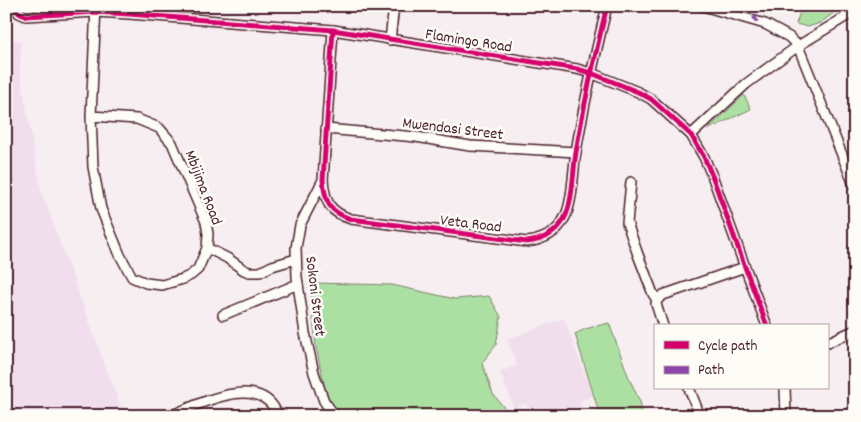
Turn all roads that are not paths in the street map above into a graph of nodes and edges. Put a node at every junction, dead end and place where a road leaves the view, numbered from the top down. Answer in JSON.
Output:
{"nodes":[{"id":1,"x":394,"y":6,"type":"edge"},
{"id":2,"x":607,"y":6,"type":"edge"},
{"id":3,"x":703,"y":6,"type":"edge"},
{"id":4,"x":96,"y":9,"type":"edge"},
{"id":5,"x":17,"y":10,"type":"edge"},
{"id":6,"x":855,"y":11,"type":"edge"},
{"id":7,"x":333,"y":30,"type":"junction"},
{"id":8,"x":390,"y":40,"type":"junction"},
{"id":9,"x":798,"y":46,"type":"junction"},
{"id":10,"x":590,"y":73,"type":"junction"},
{"id":11,"x":91,"y":116,"type":"junction"},
{"id":12,"x":326,"y":129,"type":"junction"},
{"id":13,"x":691,"y":135,"type":"junction"},
{"id":14,"x":576,"y":152,"type":"junction"},
{"id":15,"x":323,"y":180,"type":"junction"},
{"id":16,"x":631,"y":182,"type":"dead end"},
{"id":17,"x":855,"y":187,"type":"edge"},
{"id":18,"x":207,"y":248,"type":"junction"},
{"id":19,"x":296,"y":259,"type":"junction"},
{"id":20,"x":745,"y":267,"type":"junction"},
{"id":21,"x":298,"y":284,"type":"junction"},
{"id":22,"x":657,"y":300,"type":"junction"},
{"id":23,"x":223,"y":316,"type":"dead end"},
{"id":24,"x":662,"y":324,"type":"edge"},
{"id":25,"x":766,"y":324,"type":"edge"},
{"id":26,"x":855,"y":330,"type":"edge"},
{"id":27,"x":828,"y":343,"type":"edge"},
{"id":28,"x":689,"y":390,"type":"edge"},
{"id":29,"x":785,"y":390,"type":"edge"},
{"id":30,"x":170,"y":416,"type":"edge"},
{"id":31,"x":278,"y":416,"type":"edge"},
{"id":32,"x":335,"y":416,"type":"edge"},
{"id":33,"x":700,"y":416,"type":"edge"},
{"id":34,"x":786,"y":416,"type":"edge"}],
"edges":[{"from":1,"to":8,"type":"street"},
{"from":2,"to":10,"type":"street","name":"Veta Road"},
{"from":3,"to":9,"type":"street"},
{"from":4,"to":5,"type":"street","name":"Flamingo Road"},
{"from":4,"to":7,"type":"street","name":"Flamingo Road"},
{"from":4,"to":11,"type":"street","name":"Mbijima Road"},
{"from":6,"to":9,"type":"street"},
{"from":7,"to":8,"type":"street","name":"Flamingo Road"},
{"from":7,"to":12,"type":"street","name":"Veta Road"},
{"from":8,"to":10,"type":"street","name":"Flamingo Road"},
{"from":9,"to":13,"type":"street"},
{"from":9,"to":17,"type":"street"},
{"from":10,"to":13,"type":"street","name":"Flamingo Road"},
{"from":10,"to":14,"type":"street","name":"Veta Road"},
{"from":11,"to":18,"type":"street","name":"Mbijima Road"},
{"from":11,"to":18,"type":"street","name":"Mbijima Road"},
{"from":12,"to":14,"type":"street","name":"Mwendasi Street"},
{"from":12,"to":15,"type":"street","name":"Veta Road"},
{"from":13,"to":20,"type":"street","name":"Flamingo Road"},
{"from":14,"to":15,"type":"street","name":"Veta Road"},
{"from":15,"to":19,"type":"street","name":"Sokoni Street"},
{"from":16,"to":22,"type":"street"},
{"from":18,"to":19,"type":"street"},
{"from":19,"to":21,"type":"street","name":"Sokoni Street"},
{"from":20,"to":22,"type":"street"},
{"from":20,"to":25,"type":"street","name":"Flamingo Road"},
{"from":21,"to":23,"type":"street"},
{"from":21,"to":32,"type":"street","name":"Sokoni Street"},
{"from":22,"to":24,"type":"street"},
{"from":26,"to":27,"type":"street"},
{"from":28,"to":33,"type":"street"},
{"from":29,"to":34,"type":"street"},
{"from":30,"to":31,"type":"street"}]}
